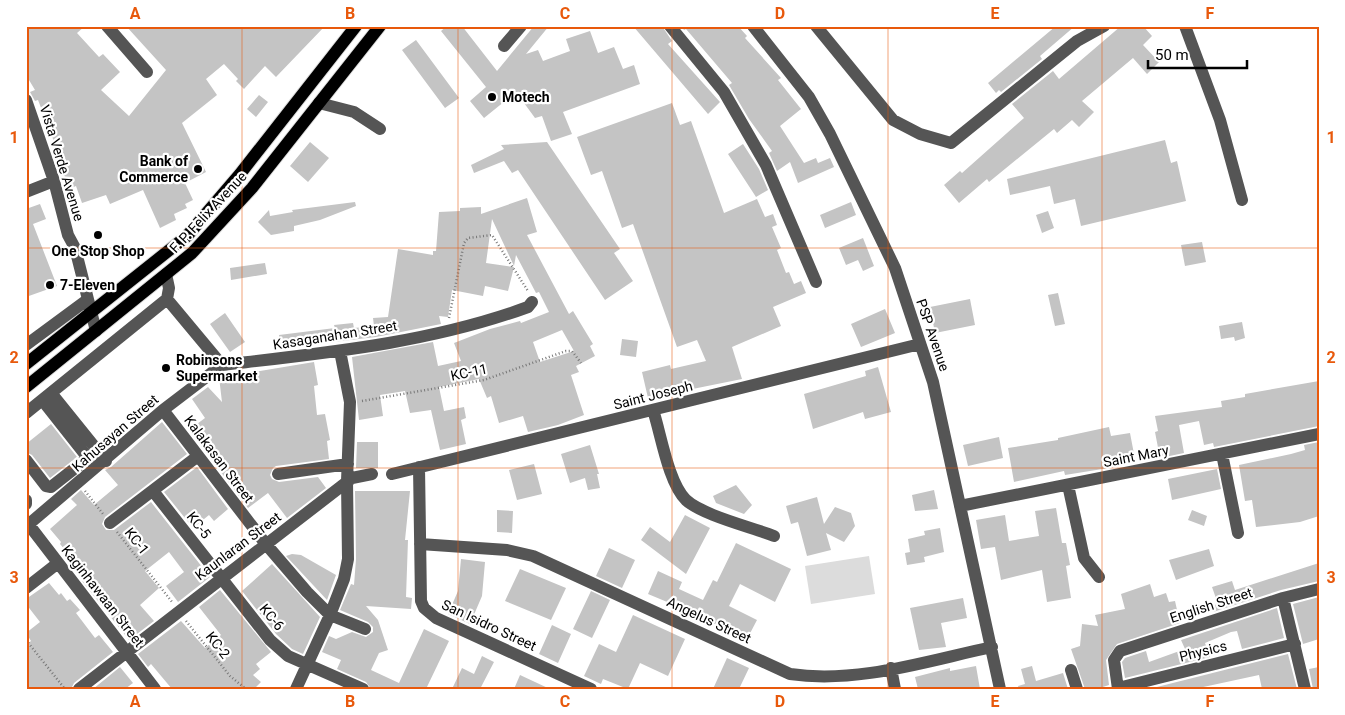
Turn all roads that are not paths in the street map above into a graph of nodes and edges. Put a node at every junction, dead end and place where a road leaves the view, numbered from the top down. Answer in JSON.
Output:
{"nodes":[{"id":1,"x":107,"y":26,"type":"edge"},
{"id":2,"x":380,"y":26,"type":"edge"},
{"id":3,"x":521,"y":26,"type":"edge"},
{"id":4,"x":670,"y":26,"type":"edge"},
{"id":5,"x":753,"y":26,"type":"edge"},
{"id":6,"x":816,"y":26,"type":"edge"},
{"id":7,"x":1104,"y":26,"type":"edge"},
{"id":8,"x":1185,"y":26,"type":"edge"},
{"id":9,"x":356,"y":27,"type":"edge"},
{"id":10,"x":369,"y":40,"type":"junction"},
{"id":11,"x":504,"y":46,"type":"dead end"},
{"id":12,"x":147,"y":72,"type":"dead end"},
{"id":13,"x":26,"y":100,"type":"edge"},
{"id":14,"x":319,"y":103,"type":"junction"},
{"id":15,"x":380,"y":129,"type":"dead end"},
{"id":16,"x":54,"y":182,"type":"junction"},
{"id":17,"x":26,"y":192,"type":"edge"},
{"id":18,"x":1242,"y":200,"type":"dead end"},
{"id":19,"x":166,"y":274,"type":"junction"},
{"id":20,"x":816,"y":282,"type":"dead end"},
{"id":21,"x":167,"y":299,"type":"junction"},
{"id":22,"x":87,"y":300,"type":"junction"},
{"id":23,"x":532,"y":302,"type":"road end"},
{"id":24,"x":91,"y":313,"type":"junction"},
{"id":25,"x":96,"y":331,"type":"junction"},
{"id":26,"x":920,"y":344,"type":"junction"},
{"id":27,"x":26,"y":345,"type":"edge"},
{"id":28,"x":340,"y":351,"type":"junction"},
{"id":29,"x":26,"y":364,"type":"edge"},
{"id":30,"x":222,"y":366,"type":"junction"},
{"id":31,"x":26,"y":387,"type":"edge"},
{"id":32,"x":48,"y":397,"type":"junction"},
{"id":33,"x":163,"y":410,"type":"junction"},
{"id":34,"x":654,"y":410,"type":"junction"},
{"id":35,"x":26,"y":414,"type":"edge"},
{"id":36,"x":1319,"y":434,"type":"edge"},
{"id":37,"x":1222,"y":454,"type":"junction"},
{"id":38,"x":198,"y":456,"type":"junction"},
{"id":39,"x":26,"y":460,"type":"edge"},
{"id":40,"x":106,"y":461,"type":"junction"},
{"id":41,"x":348,"y":464,"type":"junction"},
{"id":42,"x":419,"y":467,"type":"junction"},
{"id":43,"x":278,"y":474,"type":"dead end"},
{"id":44,"x":372,"y":474,"type":"dead end"},
{"id":45,"x":392,"y":474,"type":"dead end"},
{"id":46,"x":347,"y":481,"type":"junction"},
{"id":47,"x":1068,"y":485,"type":"junction"},
{"id":48,"x":153,"y":491,"type":"junction"},
{"id":49,"x":26,"y":500,"type":"edge"},
{"id":50,"x":26,"y":504,"type":"edge"},
{"id":51,"x":960,"y":506,"type":"junction"},
{"id":52,"x":28,"y":523,"type":"edge"},
{"id":53,"x":110,"y":523,"type":"road end"},
{"id":54,"x":1238,"y":533,"type":"dead end"},
{"id":55,"x":774,"y":536,"type":"dead end"},
{"id":56,"x":265,"y":543,"type":"junction"},
{"id":57,"x":420,"y":544,"type":"junction"},
{"id":58,"x":58,"y":563,"type":"junction"},
{"id":59,"x":1099,"y":577,"type":"dead end"},
{"id":60,"x":221,"y":578,"type":"junction"},
{"id":61,"x":26,"y":588,"type":"edge"},
{"id":62,"x":1319,"y":589,"type":"edge"},
{"id":63,"x":1284,"y":598,"type":"junction"},
{"id":64,"x":330,"y":615,"type":"junction"},
{"id":65,"x":365,"y":629,"type":"dead end"},
{"id":66,"x":1294,"y":644,"type":"junction"},
{"id":67,"x":992,"y":647,"type":"junction"},
{"id":68,"x":126,"y":651,"type":"junction"},
{"id":69,"x":308,"y":664,"type":"junction"},
{"id":70,"x":891,"y":668,"type":"junction"},
{"id":71,"x":1071,"y":670,"type":"dead end"},
{"id":72,"x":1118,"y":688,"type":"edge"},
{"id":73,"x":79,"y":689,"type":"edge"},
{"id":74,"x":155,"y":689,"type":"edge"},
{"id":75,"x":296,"y":689,"type":"edge"},
{"id":76,"x":363,"y":689,"type":"edge"},
{"id":77,"x":591,"y":689,"type":"edge"},
{"id":78,"x":895,"y":689,"type":"edge"},
{"id":79,"x":1000,"y":689,"type":"edge"},
{"id":80,"x":1077,"y":689,"type":"edge"},
{"id":81,"x":1305,"y":689,"type":"edge"}],
"edges":[{"from":1,"to":12,"type":"street"},
{"from":2,"to":10,"type":"main road","name":"F. P. Felix Avenue"},
{"from":3,"to":11,"type":"street"},
{"from":4,"to":20,"type":"street"},
{"from":5,"to":26,"type":"street","name":"PSP Avenue"},
{"from":6,"to":7,"type":"street"},
{"from":8,"to":18,"type":"street"},
{"from":9,"to":10,"type":"street"},
{"from":9,"to":24,"type":"main road","name":"F. P. Felix Avenue"},
{"from":10,"to":14,"type":"main road","name":"F. P. Felix Avenue"},
{"from":13,"to":16,"type":"street","name":"Vista Verde Avenue"},
{"from":14,"to":15,"type":"street"},
{"from":14,"to":19,"type":"main road","name":"F. P. Felix Avenue"},
{"from":16,"to":17,"type":"street"},
{"from":16,"to":22,"type":"street","name":"Vista Verde Avenue"},
{"from":19,"to":21,"type":"street"},
{"from":19,"to":25,"type":"main road","name":"F. P. Felix Avenue"},
{"from":21,"to":30,"type":"street"},
{"from":21,"to":32,"type":"street"},
{"from":22,"to":24,"type":"street","name":"Vista Verde Avenue"},
{"from":22,"to":27,"type":"street"},
{"from":23,"to":28,"type":"street","name":"Kasaganahan Street"},
{"from":24,"to":25,"type":"street","name":"Vista Verde Avenue"},
{"from":24,"to":29,"type":"main road","name":"F. P. Felix Avenue"},
{"from":25,"to":31,"type":"main road","name":"F. P. Felix Avenue"},
{"from":26,"to":34,"type":"street","name":"Saint Joseph"},
{"from":26,"to":51,"type":"street","name":"PSP Avenue"},
{"from":28,"to":30,"type":"street","name":"Kasaganahan Street"},
{"from":28,"to":41,"type":"street"},
{"from":30,"to":33,"type":"street","name":"Kahusayan Street"},
{"from":32,"to":35,"type":"street"},
{"from":32,"to":39,"type":"street"},
{"from":32,"to":40,"type":"street"},
{"from":33,"to":38,"type":"street","name":"Kalakasan Street"},
{"from":33,"to":40,"type":"street","name":"Kahusayan Street"},
{"from":34,"to":42,"type":"street","name":"Saint Joseph"},
{"from":34,"to":55,"type":"street"},
{"from":36,"to":37,"type":"street","name":"Saint Mary"},
{"from":37,"to":47,"type":"street","name":"Saint Mary"},
{"from":37,"to":54,"type":"street"},
{"from":38,"to":48,"type":"street"},
{"from":38,"to":56,"type":"street","name":"Kalakasan Street"},
{"from":40,"to":52,"type":"street","name":"Kahusayan Street"},
{"from":41,"to":43,"type":"street"},
{"from":41,"to":46,"type":"street"},
{"from":42,"to":45,"type":"street","name":"Saint Joseph"},
{"from":42,"to":57,"type":"street","name":"San Isidro Street"},
{"from":44,"to":46,"type":"street","name":"Kaunlaran Street"},
{"from":46,"to":56,"type":"street","name":"Kaunlaran Street"},
{"from":46,"to":64,"type":"street"},
{"from":47,"to":51,"type":"street","name":"Saint Mary"},
{"from":47,"to":59,"type":"street"},
{"from":48,"to":53,"type":"street"},
{"from":48,"to":60,"type":"street","name":"KC-5"},
{"from":49,"to":50,"type":"street"},
{"from":51,"to":67,"type":"street","name":"PSP Avenue"},
{"from":52,"to":58,"type":"street","name":"Kaginhawaan Street"},
{"from":56,"to":60,"type":"street","name":"Kaunlaran Street"},
{"from":56,"to":64,"type":"street","name":"Kalakasan Street"},
{"from":57,"to":70,"type":"street","name":"Angelus Street"},
{"from":57,"to":77,"type":"street","name":"San Isidro Street"},
{"from":58,"to":61,"type":"street"},
{"from":58,"to":68,"type":"street","name":"Kaginhawaan Street"},
{"from":60,"to":68,"type":"street","name":"Kaunlaran Street"},
{"from":60,"to":69,"type":"street","name":"KC-6"},
{"from":62,"to":63,"type":"street","name":"English Street"},
{"from":63,"to":66,"type":"street"},
{"from":63,"to":72,"type":"street","name":"English Street"},
{"from":64,"to":65,"type":"street"},
{"from":64,"to":69,"type":"street"},
{"from":66,"to":72,"type":"street","name":"Physics"},
{"from":66,"to":81,"type":"street"},
{"from":67,"to":70,"type":"street","name":"Angelus Street"},
{"from":67,"to":79,"type":"street","name":"PSP Avenue"},
{"from":68,"to":73,"type":"street","name":"Kaunlaran Street"},
{"from":68,"to":74,"type":"street","name":"Kaginhawaan Street"},
{"from":69,"to":75,"type":"street"},
{"from":69,"to":76,"type":"street","name":"KC-6"},
{"from":70,"to":78,"type":"street"},
{"from":71,"to":80,"type":"street"}]}
